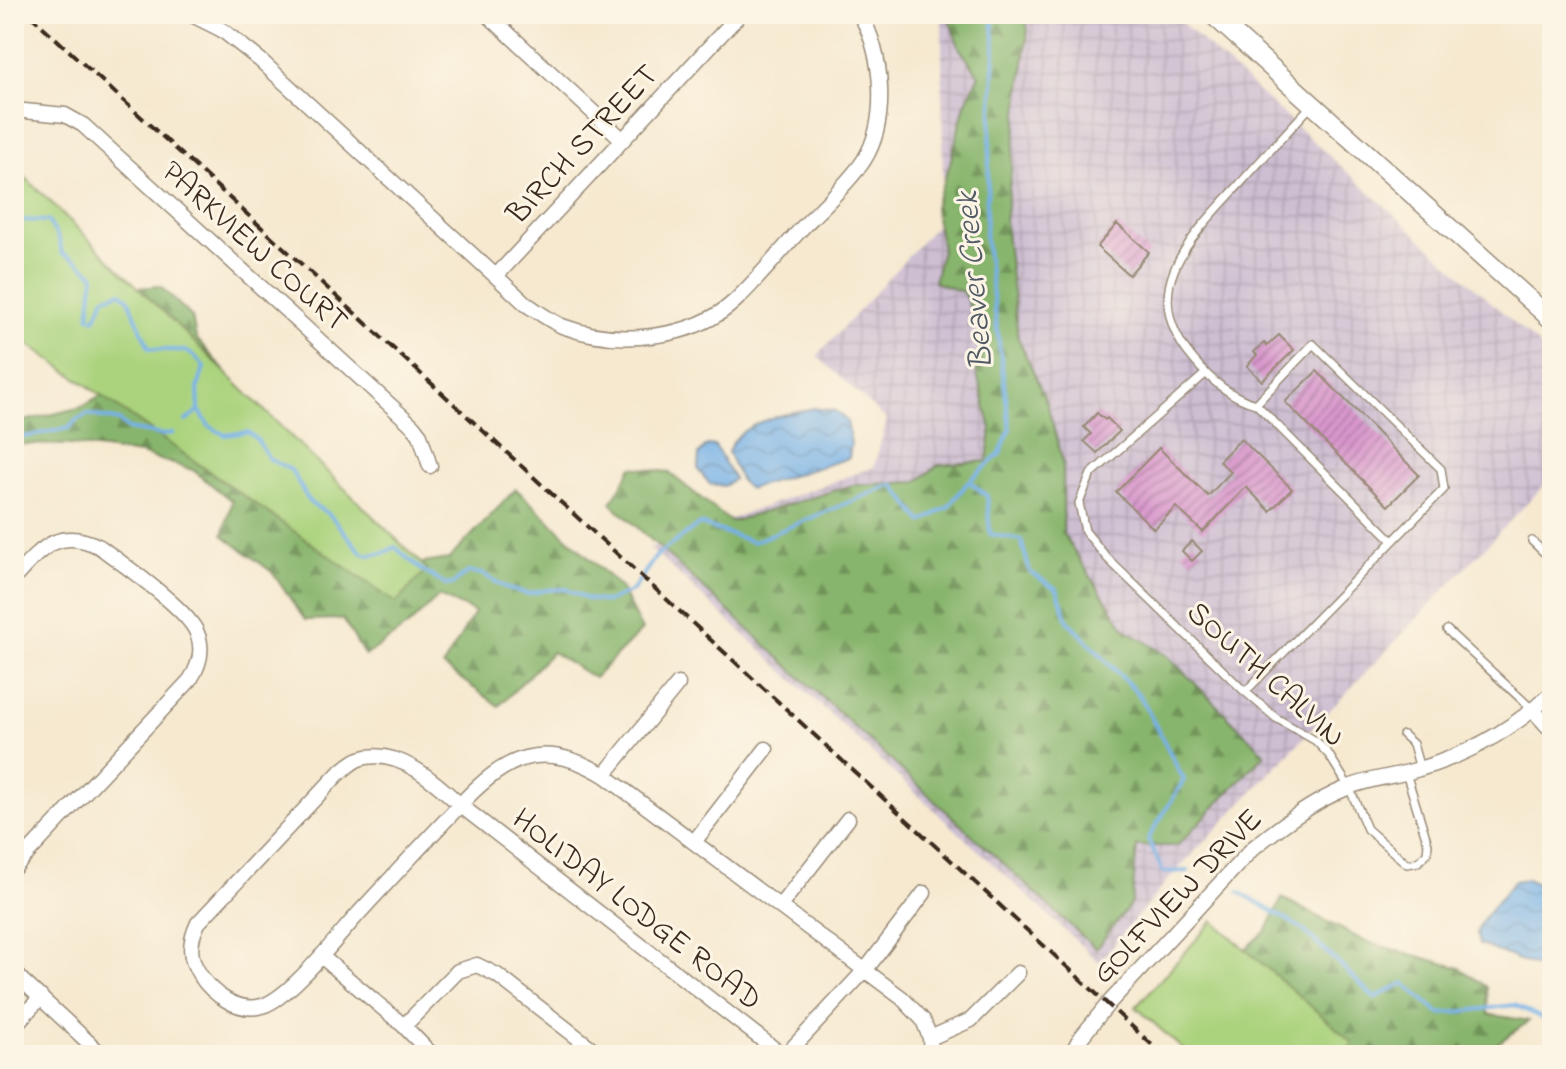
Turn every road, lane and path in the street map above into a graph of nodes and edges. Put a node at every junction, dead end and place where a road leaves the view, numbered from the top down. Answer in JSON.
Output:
{"nodes":[{"id":1,"x":190,"y":14,"type":"edge"},
{"id":2,"x":487,"y":14,"type":"edge"},
{"id":3,"x":740,"y":14,"type":"edge"},
{"id":4,"x":860,"y":14,"type":"edge"},
{"id":5,"x":1212,"y":14,"type":"edge"},
{"id":6,"x":1313,"y":105,"type":"junction"},
{"id":7,"x":14,"y":110,"type":"edge"},
{"id":8,"x":623,"y":140,"type":"junction"},
{"id":9,"x":496,"y":276,"type":"junction"},
{"id":10,"x":1552,"y":320,"type":"edge"},
{"id":11,"x":1205,"y":374,"type":"junction"},
{"id":12,"x":1256,"y":404,"type":"junction"},
{"id":13,"x":430,"y":466,"type":"dead end"},
{"id":14,"x":1393,"y":541,"type":"junction"},
{"id":15,"x":1532,"y":541,"type":"dead end"},
{"id":16,"x":1552,"y":560,"type":"edge"},
{"id":17,"x":14,"y":578,"type":"edge"},
{"id":18,"x":1447,"y":630,"type":"dead end"},
{"id":19,"x":678,"y":684,"type":"dead end"},
{"id":20,"x":1245,"y":692,"type":"junction"},
{"id":21,"x":1552,"y":693,"type":"edge"},
{"id":22,"x":1533,"y":710,"type":"junction"},
{"id":23,"x":1552,"y":731,"type":"edge"},
{"id":24,"x":1403,"y":735,"type":"dead end"},
{"id":25,"x":766,"y":749,"type":"dead end"},
{"id":26,"x":1413,"y":771,"type":"junction"},
{"id":27,"x":604,"y":775,"type":"junction"},
{"id":28,"x":1349,"y":787,"type":"junction"},
{"id":29,"x":460,"y":805,"type":"junction"},
{"id":30,"x":848,"y":819,"type":"dead end"},
{"id":31,"x":694,"y":842,"type":"junction"},
{"id":32,"x":14,"y":868,"type":"edge"},
{"id":33,"x":924,"y":893,"type":"dead end"},
{"id":34,"x":780,"y":906,"type":"junction"},
{"id":35,"x":321,"y":956,"type":"junction"},
{"id":36,"x":864,"y":971,"type":"junction"},
{"id":37,"x":14,"y":973,"type":"edge"},
{"id":38,"x":1018,"y":973,"type":"dead end"},
{"id":39,"x":41,"y":997,"type":"junction"},
{"id":40,"x":14,"y":1026,"type":"edge"},
{"id":41,"x":404,"y":1026,"type":"junction"},
{"id":42,"x":930,"y":1038,"type":"junction"},
{"id":43,"x":102,"y":1055,"type":"edge"},
{"id":44,"x":432,"y":1055,"type":"edge"},
{"id":45,"x":600,"y":1055,"type":"edge"},
{"id":46,"x":784,"y":1055,"type":"edge"},
{"id":47,"x":931,"y":1055,"type":"edge"},
{"id":48,"x":1071,"y":1055,"type":"edge"}],
"edges":[{"from":1,"to":9,"type":"street"},
{"from":2,"to":8,"type":"street"},
{"from":3,"to":8,"type":"street","name":"BIRCH STREET"},
{"from":4,"to":9,"type":"street"},
{"from":5,"to":6,"type":"street"},
{"from":6,"to":10,"type":"street"},
{"from":6,"to":11,"type":"lane"},
{"from":7,"to":13,"type":"street","name":"PARKVIEW COURT"},
{"from":8,"to":9,"type":"street","name":"BIRCH STREET"},
{"from":11,"to":12,"type":"lane"},
{"from":11,"to":20,"type":"lane","name":"SOUTH CALVIN"},
{"from":12,"to":14,"type":"lane"},
{"from":12,"to":14,"type":"lane"},
{"from":14,"to":20,"type":"lane"},
{"from":15,"to":16,"type":"lane"},
{"from":17,"to":32,"type":"street"},
{"from":18,"to":22,"type":"lane"},
{"from":19,"to":27,"type":"street"},
{"from":20,"to":28,"type":"lane","name":"SOUTH CALVIN"},
{"from":21,"to":22,"type":"street","name":"GOLFVIEW DRIVE"},
{"from":22,"to":23,"type":"street"},
{"from":22,"to":26,"type":"street","name":"GOLFVIEW DRIVE"},
{"from":24,"to":26,"type":"lane"},
{"from":25,"to":31,"type":"street"},
{"from":26,"to":28,"type":"street","name":"GOLFVIEW DRIVE"},
{"from":26,"to":28,"type":"lane","name":"SOUTH CALVIN"},
{"from":27,"to":29,"type":"street","name":"HOLIDAY LODGE ROAD"},
{"from":27,"to":31,"type":"street","name":"HOLIDAY LODGE ROAD"},
{"from":28,"to":48,"type":"street","name":"GOLFVIEW DRIVE"},
{"from":29,"to":35,"type":"street","name":"HOLIDAY LODGE ROAD"},
{"from":29,"to":35,"type":"street","name":"HOLIDAY LODGE ROAD"},
{"from":29,"to":46,"type":"street","name":"HOLIDAY LODGE ROAD"},
{"from":30,"to":34,"type":"street"},
{"from":31,"to":34,"type":"street","name":"HOLIDAY LODGE ROAD"},
{"from":33,"to":36,"type":"street","name":"HOLIDAY LODGE ROAD"},
{"from":34,"to":36,"type":"street","name":"HOLIDAY LODGE ROAD"},
{"from":35,"to":41,"type":"street"},
{"from":36,"to":42,"type":"street","name":"HOLIDAY LODGE ROAD"},
{"from":36,"to":46,"type":"street","name":"HOLIDAY LODGE ROAD"},
{"from":37,"to":39,"type":"street"},
{"from":38,"to":42,"type":"street"},
{"from":39,"to":40,"type":"street"},
{"from":39,"to":43,"type":"street"},
{"from":41,"to":44,"type":"street"},
{"from":41,"to":45,"type":"street"},
{"from":42,"to":47,"type":"street","name":"HOLIDAY LODGE ROAD"}]}
